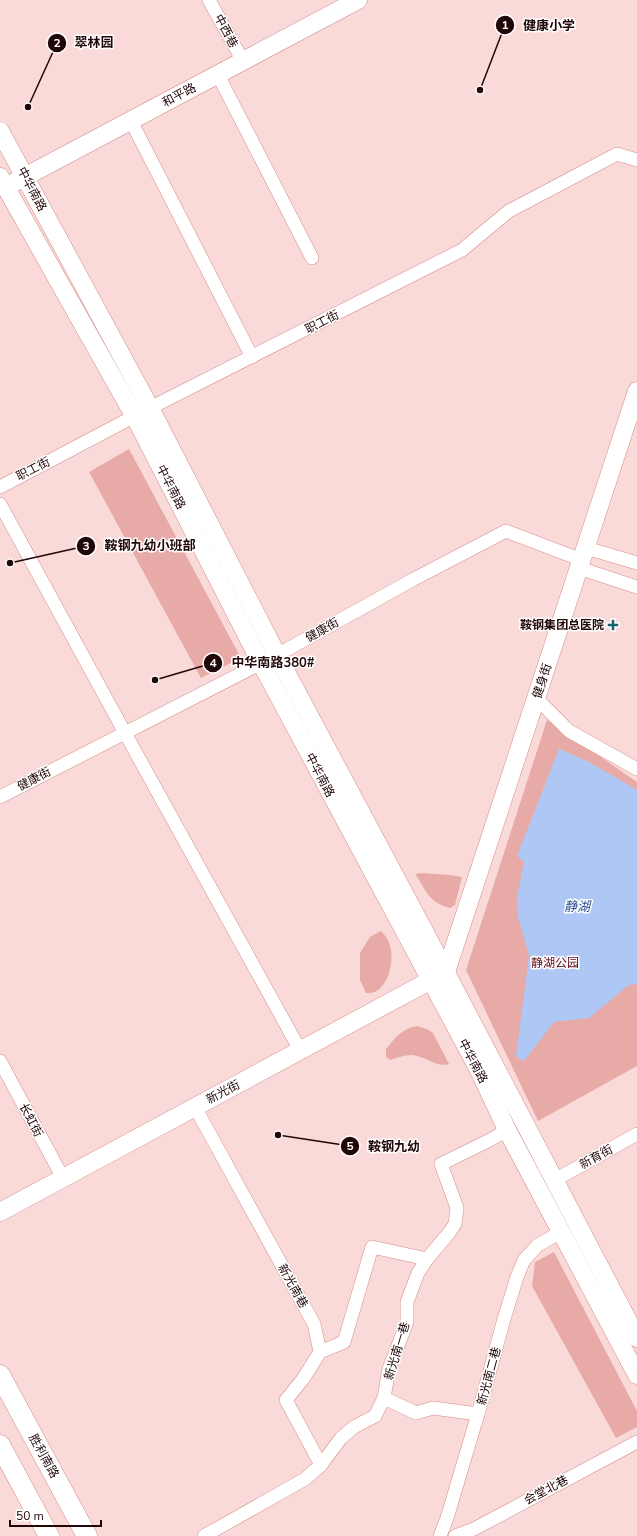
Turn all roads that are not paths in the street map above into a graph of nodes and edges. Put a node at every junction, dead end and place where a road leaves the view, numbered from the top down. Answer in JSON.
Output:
{"nodes":[{"id":1,"x":210,"y":0,"type":"edge"},
{"id":2,"x":358,"y":0,"type":"edge"},
{"id":3,"x":243,"y":61,"type":"junction"},
{"id":4,"x":218,"y":75,"type":"junction"},
{"id":5,"x":131,"y":121,"type":"junction"},
{"id":6,"x":0,"y":131,"type":"edge"},
{"id":7,"x":637,"y":160,"type":"edge"},
{"id":8,"x":25,"y":177,"type":"junction"},
{"id":9,"x":2,"y":185,"type":"edge"},
{"id":10,"x":312,"y":258,"type":"dead end"},
{"id":11,"x":252,"y":357,"type":"junction"},
{"id":12,"x":637,"y":391,"type":"edge"},
{"id":13,"x":142,"y":412,"type":"junction"},
{"id":14,"x":0,"y":487,"type":"edge"},
{"id":15,"x":0,"y":504,"type":"edge"},
{"id":16,"x":582,"y":559,"type":"junction"},
{"id":17,"x":637,"y":563,"type":"edge"},
{"id":18,"x":637,"y":587,"type":"edge"},
{"id":19,"x":277,"y":655,"type":"junction"},
{"id":20,"x":261,"y":663,"type":"junction"},
{"id":21,"x":536,"y":698,"type":"junction"},
{"id":22,"x":125,"y":733,"type":"junction"},
{"id":23,"x":637,"y":769,"type":"edge"},
{"id":24,"x":0,"y":797,"type":"edge"},
{"id":25,"x":438,"y":976,"type":"junction"},
{"id":26,"x":300,"y":1050,"type":"junction"},
{"id":27,"x":0,"y":1061,"type":"edge"},
{"id":28,"x":195,"y":1107,"type":"junction"},
{"id":29,"x":507,"y":1130,"type":"junction"},
{"id":30,"x":637,"y":1134,"type":"edge"},
{"id":31,"x":63,"y":1178,"type":"junction"},
{"id":32,"x":555,"y":1180,"type":"junction"},
{"id":33,"x":0,"y":1212,"type":"edge"},
{"id":34,"x":561,"y":1232,"type":"junction"},
{"id":35,"x":427,"y":1259,"type":"junction"},
{"id":36,"x":637,"y":1338,"type":"edge"},
{"id":37,"x":320,"y":1352,"type":"junction"},
{"id":38,"x":637,"y":1375,"type":"edge"},
{"id":39,"x":0,"y":1376,"type":"edge"},
{"id":40,"x":384,"y":1398,"type":"junction"},
{"id":41,"x":478,"y":1414,"type":"junction"},
{"id":42,"x":637,"y":1442,"type":"edge"},
{"id":43,"x":0,"y":1445,"type":"edge"},
{"id":44,"x":321,"y":1465,"type":"junction"},
{"id":45,"x":49,"y":1536,"type":"edge"},
{"id":46,"x":87,"y":1536,"type":"edge"},
{"id":47,"x":204,"y":1536,"type":"edge"},
{"id":48,"x":440,"y":1536,"type":"edge"},
{"id":49,"x":455,"y":1536,"type":"edge"}],
"edges":[{"from":1,"to":3,"type":"street","name":"中西巷"},
{"from":2,"to":3,"type":"main road","name":"和平路"},
{"from":3,"to":4,"type":"main road","name":"和平路"},
{"from":4,"to":5,"type":"main road","name":"和平路"},
{"from":4,"to":10,"type":"street"},
{"from":5,"to":8,"type":"main road","name":"和平路"},
{"from":5,"to":11,"type":"street"},
{"from":6,"to":8,"type":"main road","name":"中华南路"},
{"from":7,"to":11,"type":"street","name":"职工街"},
{"from":8,"to":9,"type":"main road","name":"和平路"},
{"from":8,"to":13,"type":"main road","name":"中华南路"},
{"from":9,"to":13,"type":"main road","name":"中华南路"},
{"from":11,"to":13,"type":"street","name":"职工街"},
{"from":12,"to":16,"type":"main road","name":"健身街"},
{"from":13,"to":14,"type":"street","name":"职工街"},
{"from":13,"to":19,"type":"main road","name":"中华南路"},
{"from":13,"to":20,"type":"main road","name":"中华南路"},
{"from":15,"to":22,"type":"street"},
{"from":16,"to":17,"type":"street"},
{"from":16,"to":18,"type":"street"},
{"from":16,"to":19,"type":"street","name":"健康街"},
{"from":16,"to":21,"type":"main road","name":"健身街"},
{"from":19,"to":20,"type":"street","name":"健康街"},
{"from":19,"to":25,"type":"main road","name":"中华南路"},
{"from":20,"to":22,"type":"street","name":"健康街"},
{"from":20,"to":25,"type":"main road","name":"中华南路"},
{"from":21,"to":23,"type":"street"},
{"from":21,"to":25,"type":"main road","name":"健身街"},
{"from":22,"to":24,"type":"street","name":"健康街"},
{"from":22,"to":26,"type":"street"},
{"from":25,"to":26,"type":"main road","name":"新光街"},
{"from":25,"to":29,"type":"main road","name":"中华南路"},
{"from":25,"to":32,"type":"main road"},
{"from":26,"to":28,"type":"main road","name":"新光街"},
{"from":27,"to":31,"type":"street","name":"长虹街"},
{"from":28,"to":31,"type":"main road","name":"新光街"},
{"from":28,"to":37,"type":"street","name":"新光南巷"},
{"from":29,"to":34,"type":"main road","name":"中华南路"},
{"from":29,"to":35,"type":"street","name":"新光南一巷"},
{"from":30,"to":32,"type":"street","name":"新育街"},
{"from":31,"to":33,"type":"main road","name":"新光街"},
{"from":32,"to":36,"type":"main road"},
{"from":34,"to":38,"type":"main road","name":"中华南路"},
{"from":34,"to":41,"type":"street","name":"新光南二巷"},
{"from":35,"to":37,"type":"street"},
{"from":35,"to":40,"type":"street","name":"新光南一巷"},
{"from":37,"to":44,"type":"street"},
{"from":39,"to":46,"type":"main road","name":"胜利南路"},
{"from":40,"to":41,"type":"street"},
{"from":40,"to":44,"type":"street","name":"新光南一巷"},
{"from":41,"to":48,"type":"street","name":"新光南二巷"},
{"from":42,"to":49,"type":"street","name":"会堂北巷"},
{"from":43,"to":45,"type":"main road"},
{"from":44,"to":47,"type":"street","name":"新光南一巷"}]}
